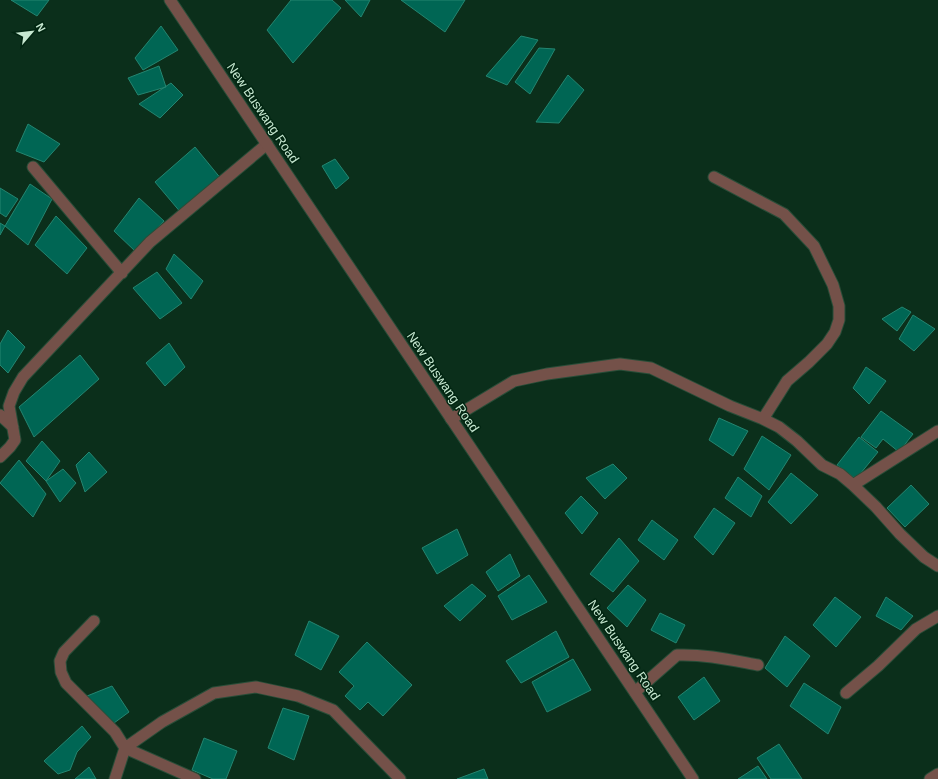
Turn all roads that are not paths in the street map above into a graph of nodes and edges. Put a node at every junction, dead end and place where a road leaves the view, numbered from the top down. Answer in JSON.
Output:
{"nodes":[{"id":1,"x":170,"y":0,"type":"edge"},
{"id":2,"x":267,"y":144,"type":"junction"},
{"id":3,"x":33,"y":168,"type":"dead end"},
{"id":4,"x":714,"y":178,"type":"dead end"},
{"id":5,"x":122,"y":273,"type":"junction"},
{"id":6,"x":0,"y":415,"type":"edge"},
{"id":7,"x":451,"y":419,"type":"junction"},
{"id":8,"x":763,"y":419,"type":"junction"},
{"id":9,"x":13,"y":427,"type":"junction"},
{"id":10,"x":938,"y":431,"type":"edge"},
{"id":11,"x":0,"y":457,"type":"edge"},
{"id":12,"x":853,"y":485,"type":"junction"},
{"id":13,"x":938,"y":566,"type":"edge"},
{"id":14,"x":938,"y":616,"type":"edge"},
{"id":15,"x":94,"y":621,"type":"dead end"},
{"id":16,"x":758,"y":665,"type":"dead end"},
{"id":17,"x":636,"y":692,"type":"junction"},
{"id":18,"x":846,"y":693,"type":"dead end"},
{"id":19,"x":125,"y":748,"type":"junction"},
{"id":20,"x":938,"y":774,"type":"edge"},
{"id":21,"x":115,"y":779,"type":"edge"},
{"id":22,"x":195,"y":779,"type":"edge"},
{"id":23,"x":400,"y":779,"type":"edge"},
{"id":24,"x":693,"y":779,"type":"edge"},
{"id":25,"x":930,"y":779,"type":"edge"}],
"edges":[{"from":1,"to":2,"type":"street","name":"New Buswang Road"},
{"from":2,"to":5,"type":"street"},
{"from":2,"to":7,"type":"street","name":"New Buswang Road"},
{"from":3,"to":5,"type":"street"},
{"from":4,"to":8,"type":"street"},
{"from":5,"to":9,"type":"street"},
{"from":6,"to":9,"type":"street"},
{"from":7,"to":8,"type":"street"},
{"from":7,"to":17,"type":"street","name":"New Buswang Road"},
{"from":8,"to":12,"type":"street"},
{"from":9,"to":11,"type":"street"},
{"from":10,"to":12,"type":"street"},
{"from":12,"to":13,"type":"street"},
{"from":14,"to":18,"type":"street"},
{"from":15,"to":19,"type":"street"},
{"from":16,"to":17,"type":"street"},
{"from":17,"to":24,"type":"street","name":"New Buswang Road"},
{"from":19,"to":21,"type":"street"},
{"from":19,"to":22,"type":"street"},
{"from":19,"to":23,"type":"street"},
{"from":20,"to":25,"type":"street"}]}
